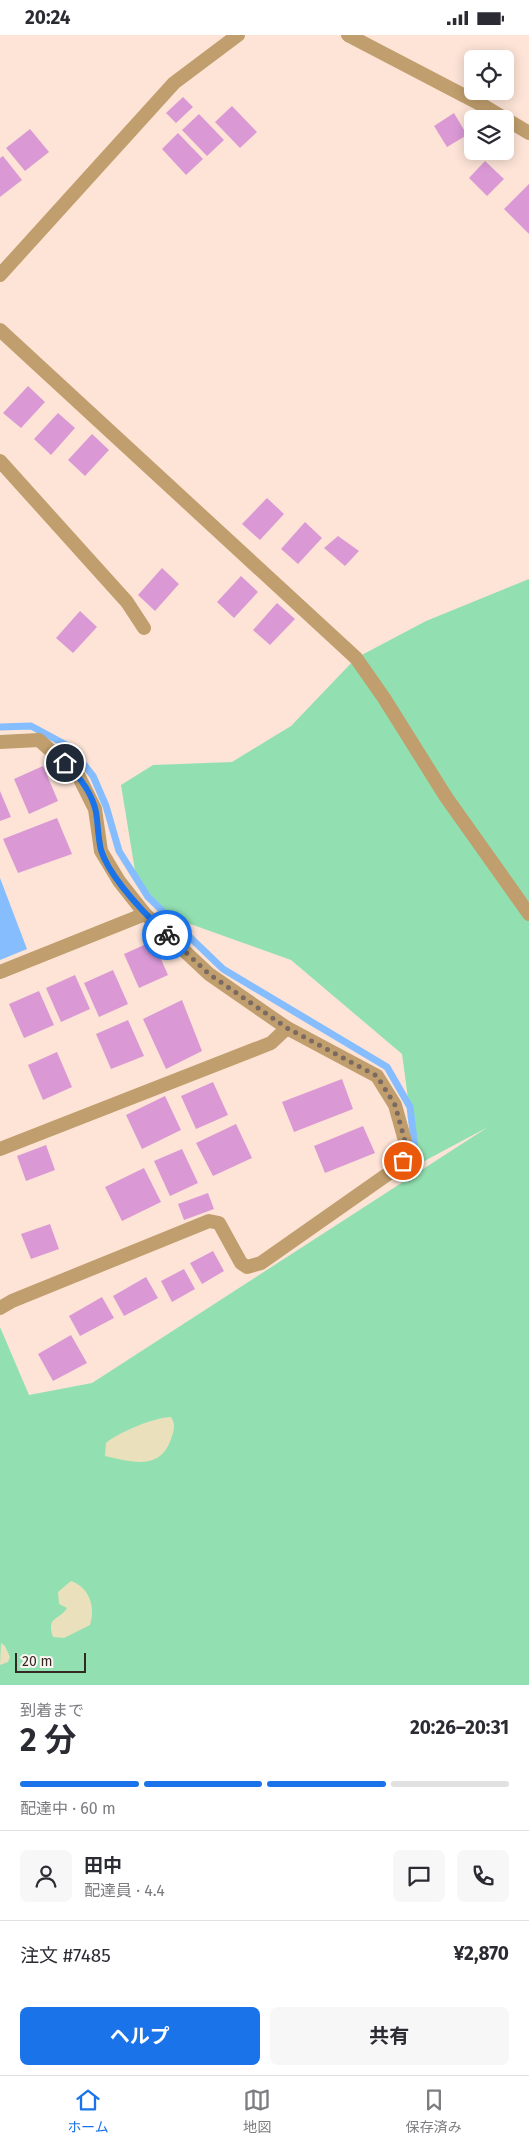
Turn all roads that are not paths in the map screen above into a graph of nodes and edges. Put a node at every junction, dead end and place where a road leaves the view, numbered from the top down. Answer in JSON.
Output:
{"nodes":[{"id":1,"x":238,"y":35,"type":"edge"},
{"id":2,"x":348,"y":35,"type":"edge"},
{"id":3,"x":529,"y":133,"type":"edge"},
{"id":4,"x":0,"y":275,"type":"edge"},
{"id":5,"x":0,"y":330,"type":"edge"},
{"id":6,"x":0,"y":461,"type":"edge"},
{"id":7,"x":144,"y":628,"type":"dead end"},
{"id":8,"x":0,"y":742,"type":"edge"},
{"id":9,"x":145,"y":914,"type":"junction"},
{"id":10,"x":529,"y":914,"type":"edge"},
{"id":11,"x":0,"y":972,"type":"edge"},
{"id":12,"x":287,"y":1028,"type":"junction"},
{"id":13,"x":0,"y":1149,"type":"edge"},
{"id":14,"x":0,"y":1308,"type":"edge"}],
"edges":[{"from":1,"to":4,"type":"street"},
{"from":2,"to":3,"type":"street"},
{"from":5,"to":10,"type":"street"},
{"from":6,"to":7,"type":"street"},
{"from":8,"to":9,"type":"street"},
{"from":9,"to":11,"type":"street"},
{"from":9,"to":12,"type":"street"},
{"from":12,"to":13,"type":"street"},
{"from":12,"to":14,"type":"street"}]}
